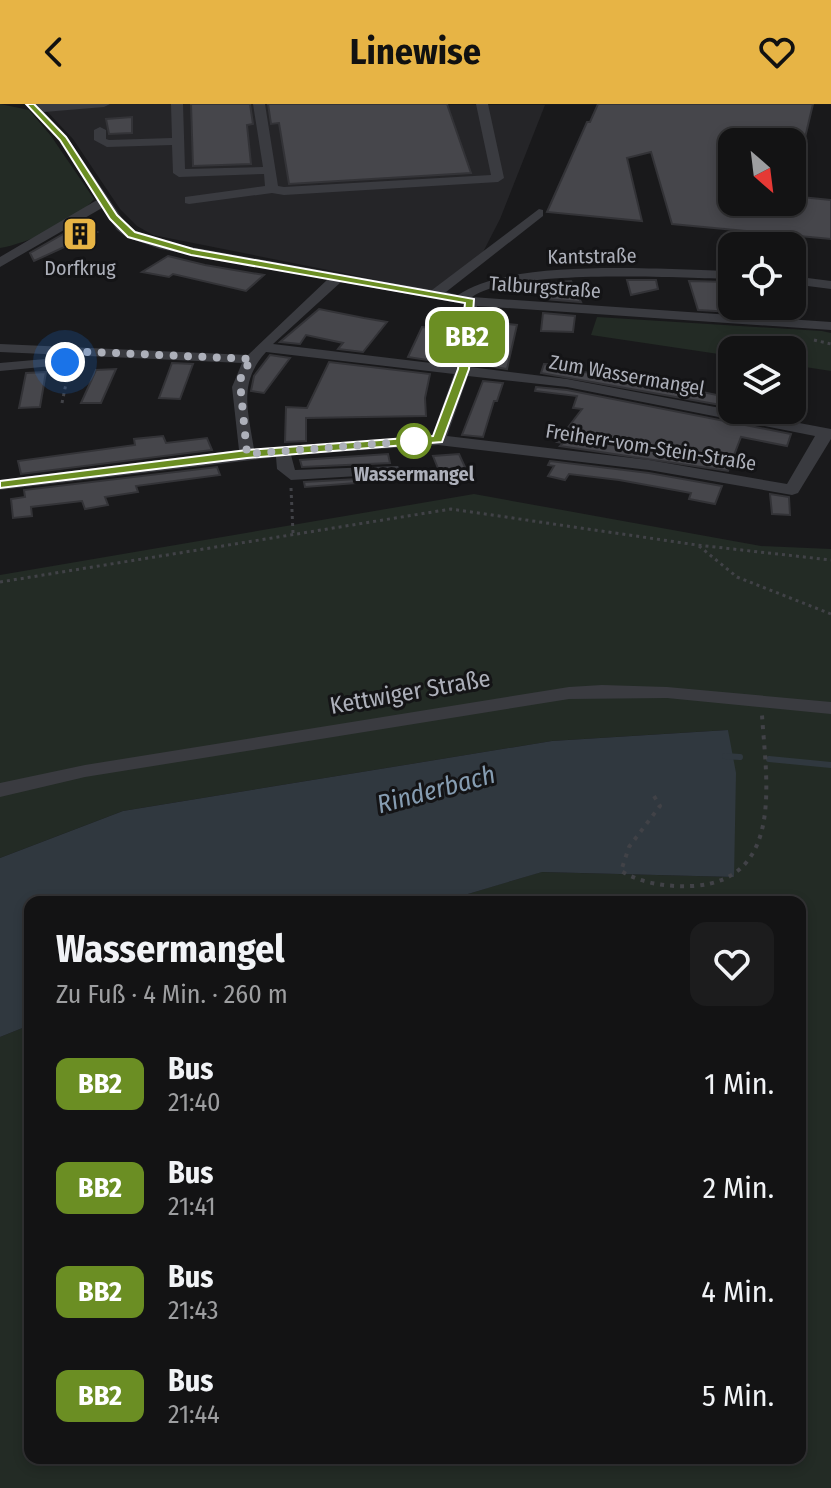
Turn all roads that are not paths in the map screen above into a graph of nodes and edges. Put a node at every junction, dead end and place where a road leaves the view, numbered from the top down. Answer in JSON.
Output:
{"nodes":[{"id":1,"x":104,"y":104,"type":"edge"},
{"id":2,"x":177,"y":104,"type":"edge"},
{"id":3,"x":259,"y":104,"type":"edge"},
{"id":4,"x":482,"y":104,"type":"edge"},
{"id":5,"x":94,"y":105,"type":"edge"},
{"id":6,"x":34,"y":106,"type":"edge"},
{"id":7,"x":100,"y":130,"type":"dead end"},
{"id":8,"x":177,"y":141,"type":"junction"},
{"id":9,"x":269,"y":170,"type":"junction"},
{"id":10,"x":272,"y":189,"type":"junction"},
{"id":11,"x":189,"y":200,"type":"dead end"},
{"id":12,"x":103,"y":202,"type":"junction"},
{"id":13,"x":539,"y":213,"type":"dead end"},
{"id":14,"x":23,"y":249,"type":"junction"},
{"id":15,"x":0,"y":252,"type":"edge"},
{"id":16,"x":0,"y":263,"type":"edge"},
{"id":17,"x":718,"y":275,"type":"edge"},
{"id":18,"x":336,"y":279,"type":"junction"},
{"id":19,"x":806,"y":282,"type":"edge"},
{"id":20,"x":831,"y":285,"type":"edge"},
{"id":21,"x":433,"y":296,"type":"junction"},
{"id":22,"x":465,"y":300,"type":"junction"},
{"id":23,"x":831,"y":326,"type":"edge"},
{"id":24,"x":264,"y":347,"type":"junction"},
{"id":25,"x":0,"y":348,"type":"edge"},
{"id":26,"x":66,"y":357,"type":"junction"},
{"id":27,"x":252,"y":359,"type":"junction"},
{"id":28,"x":0,"y":367,"type":"edge"},
{"id":29,"x":463,"y":369,"type":"junction"},
{"id":30,"x":827,"y":433,"type":"edge"},
{"id":31,"x":438,"y":440,"type":"junction"},
{"id":32,"x":283,"y":451,"type":"junction"},
{"id":33,"x":247,"y":454,"type":"junction"},
{"id":34,"x":392,"y":469,"type":"dead end"},
{"id":35,"x":0,"y":485,"type":"edge"},
{"id":36,"x":831,"y":708,"type":"edge"},
{"id":37,"x":0,"y":790,"type":"edge"}],
"edges":[{"from":1,"to":5,"type":"street","name":"Talburgstraße"},
{"from":2,"to":8,"type":"street"},
{"from":3,"to":9,"type":"street"},
{"from":4,"to":10,"type":"street"},
{"from":5,"to":6,"type":"street","name":"Talburgstraße"},
{"from":6,"to":12,"type":"street","name":"Talburgstraße"},
{"from":7,"to":8,"type":"street"},
{"from":8,"to":9,"type":"street"},
{"from":9,"to":10,"type":"street"},
{"from":10,"to":11,"type":"street"},
{"from":12,"to":14,"type":"street"},
{"from":12,"to":18,"type":"street","name":"Talburgstraße"},
{"from":13,"to":21,"type":"street"},
{"from":14,"to":15,"type":"street"},
{"from":14,"to":16,"type":"street"},
{"from":17,"to":22,"type":"street","name":"Kantstraße"},
{"from":18,"to":21,"type":"street","name":"Talburgstraße"},
{"from":18,"to":24,"type":"street"},
{"from":19,"to":20,"type":"street"},
{"from":21,"to":22,"type":"street","name":"Talburgstraße"},
{"from":22,"to":23,"type":"street","name":"Talburgstraße"},
{"from":22,"to":29,"type":"street"},
{"from":24,"to":27,"type":"street"},
{"from":24,"to":29,"type":"street","name":"Zum Wassermangel"},
{"from":25,"to":26,"type":"street"},
{"from":26,"to":27,"type":"street"},
{"from":26,"to":28,"type":"street"},
{"from":27,"to":33,"type":"street"},
{"from":29,"to":30,"type":"street","name":"Zum Wassermangel"},
{"from":29,"to":31,"type":"street"},
{"from":30,"to":31,"type":"street","name":"Freiherr-vom-Stein-Straße"},
{"from":31,"to":32,"type":"street"},
{"from":32,"to":33,"type":"street"},
{"from":32,"to":34,"type":"street"},
{"from":33,"to":35,"type":"street"},
{"from":36,"to":37,"type":"street","name":"Kettwiger Straße"}]}
